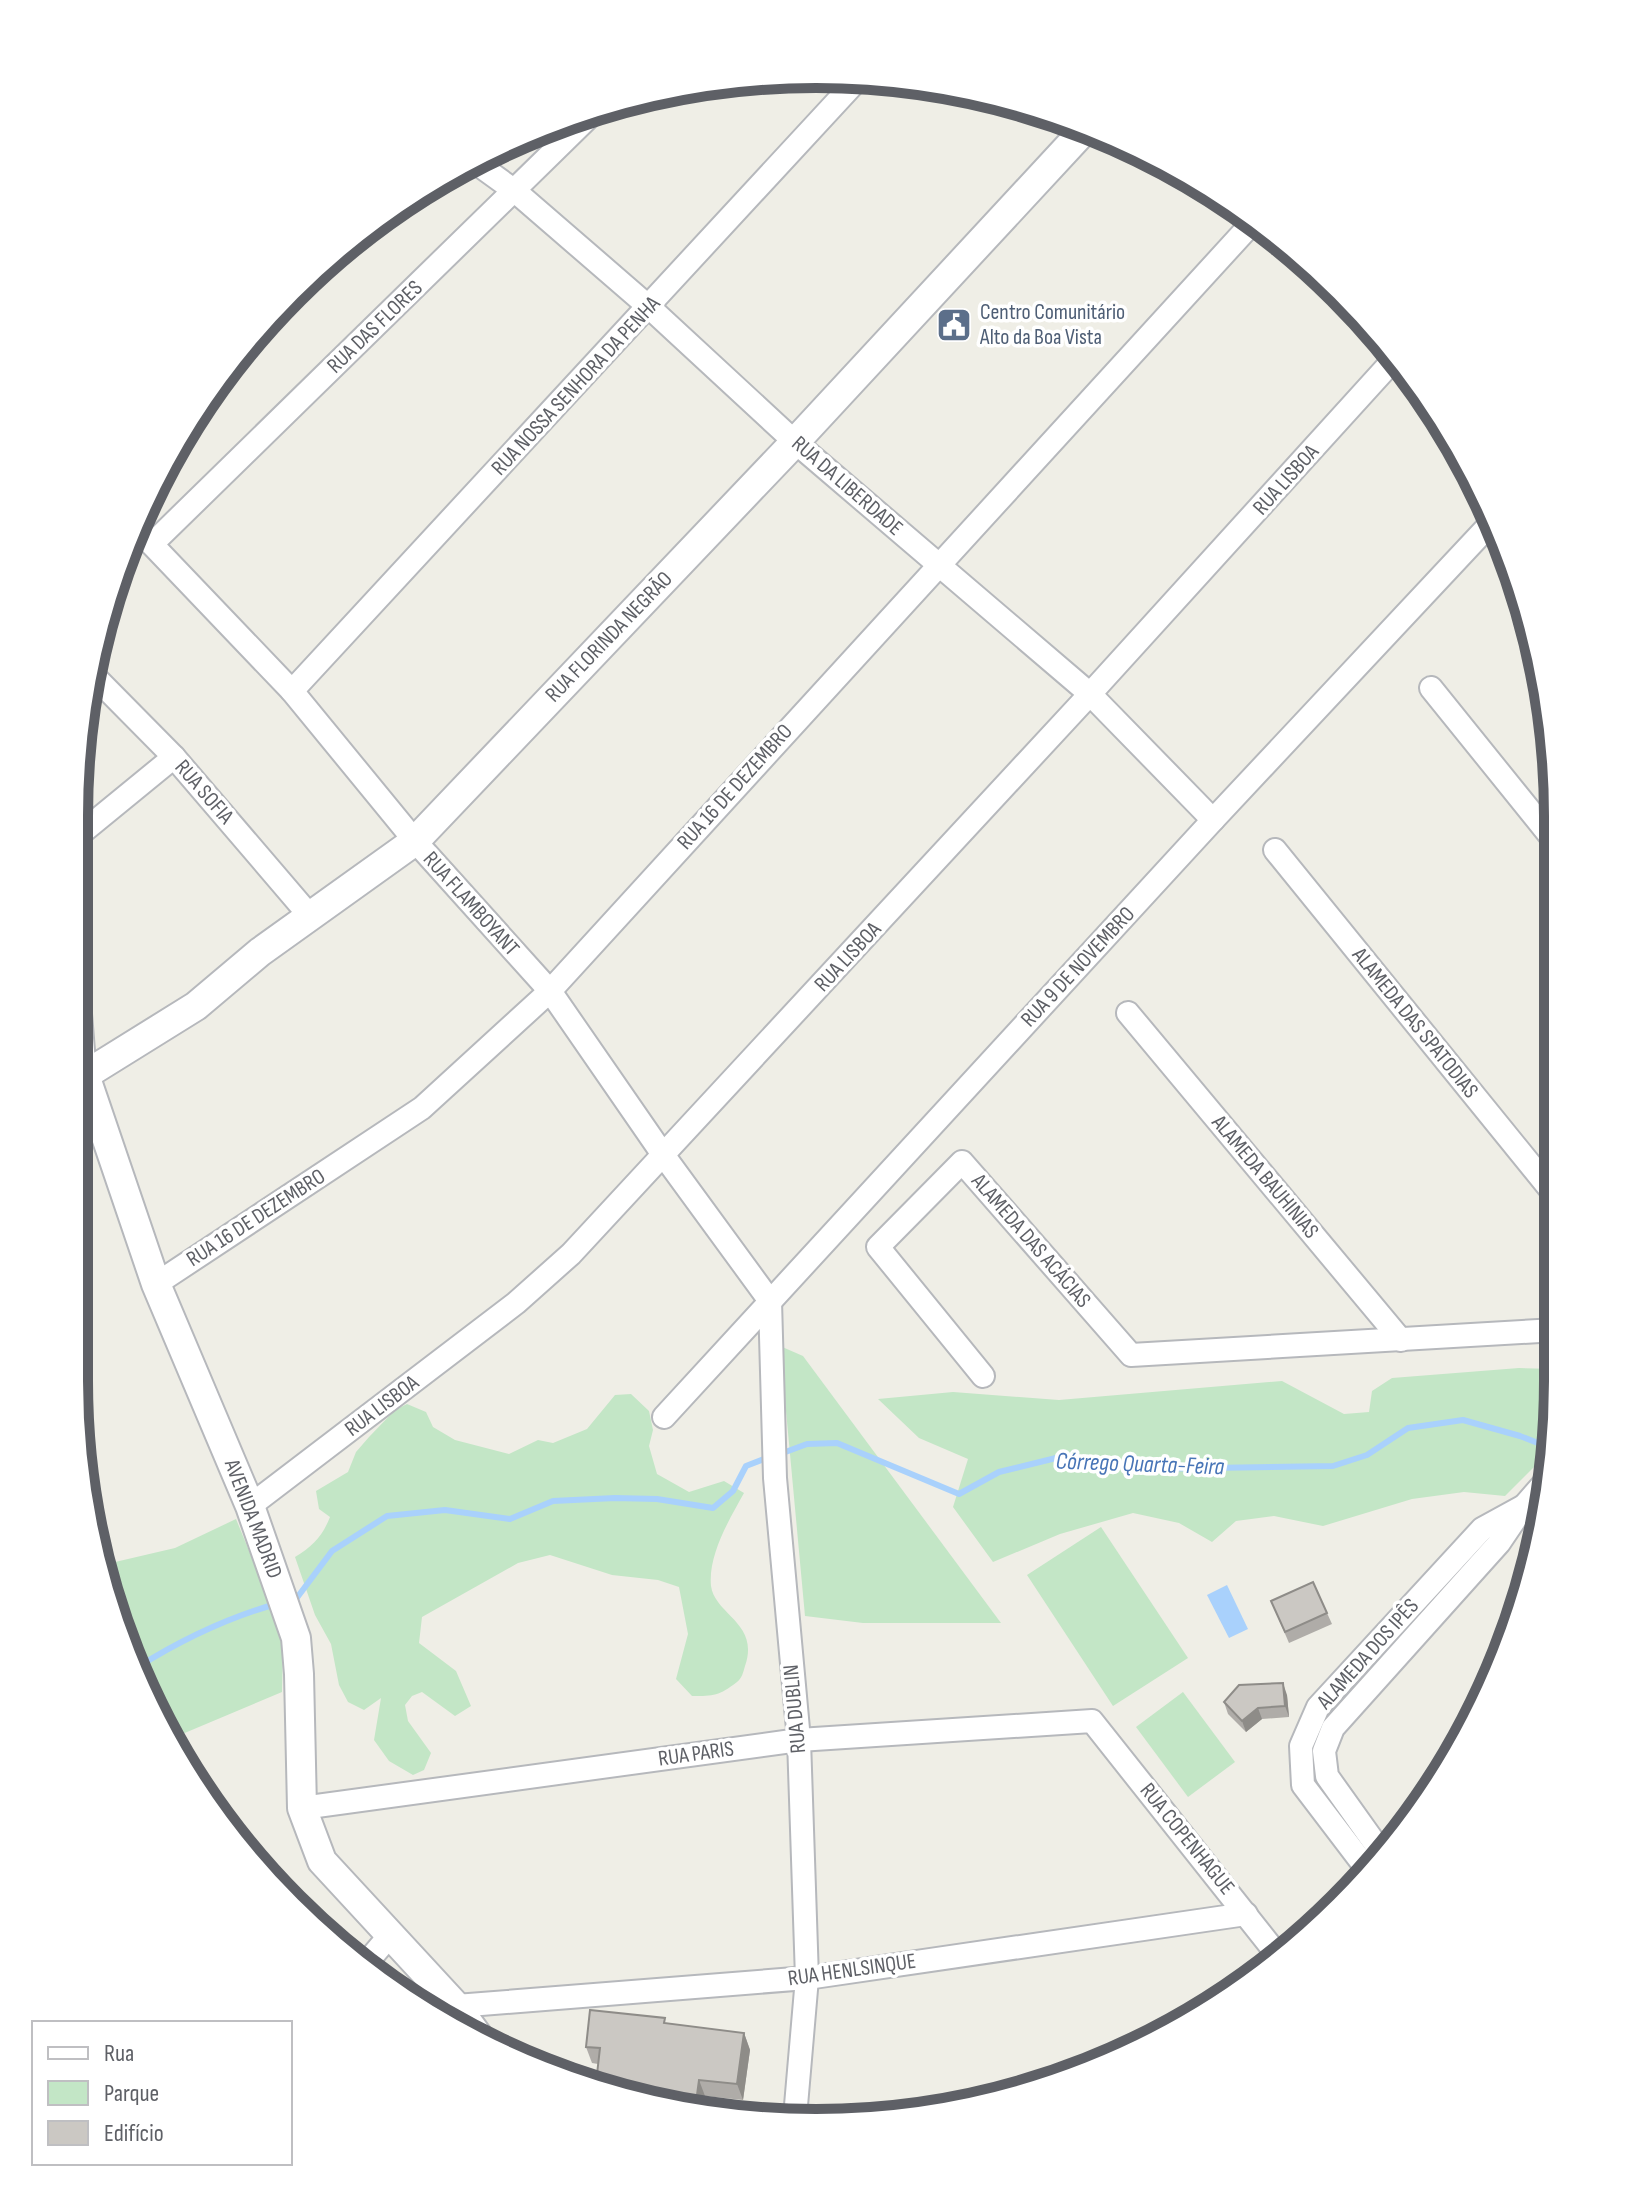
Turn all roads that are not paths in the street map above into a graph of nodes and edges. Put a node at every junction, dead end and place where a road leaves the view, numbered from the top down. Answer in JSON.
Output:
{"nodes":[{"id":1,"x":849,"y":89,"type":"edge"},
{"id":2,"x":577,"y":129,"type":"edge"},
{"id":3,"x":1078,"y":137,"type":"edge"},
{"id":4,"x":484,"y":169,"type":"edge"},
{"id":5,"x":515,"y":191,"type":"junction"},
{"id":6,"x":1246,"y":229,"type":"edge"},
{"id":7,"x":649,"y":307,"type":"junction"},
{"id":8,"x":1388,"y":366,"type":"edge"},
{"id":9,"x":795,"y":442,"type":"junction"},
{"id":10,"x":1485,"y":529,"type":"edge"},
{"id":11,"x":146,"y":538,"type":"edge"},
{"id":12,"x":939,"y":564,"type":"junction"},
{"id":13,"x":101,"y":683,"type":"edge"},
{"id":14,"x":1431,"y":688,"type":"dead end"},
{"id":15,"x":292,"y":691,"type":"junction"},
{"id":16,"x":1090,"y":694,"type":"junction"},
{"id":17,"x":174,"y":757,"type":"junction"},
{"id":18,"x":1213,"y":820,"type":"junction"},
{"id":19,"x":88,"y":827,"type":"edge"},
{"id":20,"x":1544,"y":828,"type":"edge"},
{"id":21,"x":415,"y":841,"type":"junction"},
{"id":22,"x":1275,"y":850,"type":"dead end"},
{"id":23,"x":310,"y":916,"type":"junction"},
{"id":24,"x":550,"y":991,"type":"junction"},
{"id":25,"x":1128,"y":1013,"type":"dead end"},
{"id":26,"x":88,"y":1071,"type":"edge"},
{"id":27,"x":88,"y":1098,"type":"edge"},
{"id":28,"x":664,"y":1156,"type":"junction"},
{"id":29,"x":1544,"y":1181,"type":"edge"},
{"id":30,"x":156,"y":1284,"type":"junction"},
{"id":31,"x":770,"y":1301,"type":"junction"},
{"id":32,"x":1544,"y":1331,"type":"edge"},
{"id":33,"x":1401,"y":1340,"type":"junction"},
{"id":34,"x":983,"y":1376,"type":"dead end"},
{"id":35,"x":664,"y":1417,"type":"dead end"},
{"id":36,"x":1535,"y":1493,"type":"edge"},
{"id":37,"x":250,"y":1506,"type":"junction"},
{"id":38,"x":1524,"y":1506,"type":"junction"},
{"id":39,"x":1318,"y":1707,"type":"junction"},
{"id":40,"x":1092,"y":1721,"type":"joint"},
{"id":41,"x":1333,"y":1728,"type":"junction"},
{"id":42,"x":799,"y":1740,"type":"junction"},
{"id":43,"x":1327,"y":1776,"type":"junction"},
{"id":44,"x":1303,"y":1785,"type":"junction"},
{"id":45,"x":302,"y":1808,"type":"junction"},
{"id":46,"x":1376,"y":1845,"type":"edge"},
{"id":47,"x":1362,"y":1862,"type":"edge"},
{"id":48,"x":1246,"y":1914,"type":"junction"},
{"id":49,"x":391,"y":1934,"type":"junction"},
{"id":50,"x":1272,"y":1948,"type":"edge"},
{"id":51,"x":371,"y":1957,"type":"edge"},
{"id":52,"x":807,"y":1978,"type":"junction"},
{"id":53,"x":456,"y":2006,"type":"junction"},
{"id":54,"x":465,"y":2018,"type":"edge"},
{"id":55,"x":796,"y":2108,"type":"edge"}],
"edges":[{"from":1,"to":7,"type":"street","name":"RUA NOSSA SENHORA DA PENHA"},
{"from":2,"to":5,"type":"street","name":"RUA DAS FLORES"},
{"from":3,"to":9,"type":"street","name":"RUA FLORINDA NEGRÃO"},
{"from":4,"to":5,"type":"street","name":"RUA DA LIBERDADE"},
{"from":5,"to":7,"type":"street","name":"RUA DA LIBERDADE"},
{"from":5,"to":11,"type":"street","name":"RUA DAS FLORES"},
{"from":6,"to":12,"type":"street","name":"RUA 16 DE DEZEMBRO"},
{"from":7,"to":9,"type":"street","name":"RUA DA LIBERDADE"},
{"from":7,"to":15,"type":"street","name":"RUA NOSSA SENHORA DA PENHA"},
{"from":8,"to":16,"type":"street","name":"RUA LISBOA"},
{"from":9,"to":12,"type":"street","name":"RUA DA LIBERDADE"},
{"from":9,"to":21,"type":"street","name":"RUA FLORINDA NEGRÃO"},
{"from":10,"to":18,"type":"street","name":"RUA 9 DE NOVEMBRO"},
{"from":11,"to":15,"type":"street","name":"RUA FLAMBOYANT"},
{"from":12,"to":16,"type":"street","name":"RUA DA LIBERDADE"},
{"from":12,"to":24,"type":"street","name":"RUA 16 DE DEZEMBRO"},
{"from":13,"to":17,"type":"street","name":"RUA SOFIA"},
{"from":14,"to":20,"type":"street"},
{"from":15,"to":21,"type":"street","name":"RUA FLAMBOYANT"},
{"from":16,"to":18,"type":"street","name":"RUA DA LIBERDADE"},
{"from":16,"to":28,"type":"street","name":"RUA LISBOA"},
{"from":17,"to":19,"type":"street"},
{"from":17,"to":23,"type":"street","name":"RUA SOFIA"},
{"from":18,"to":31,"type":"street","name":"RUA 9 DE NOVEMBRO"},
{"from":21,"to":23,"type":"street","name":"RUA FLORINDA NEGRÃO"},
{"from":21,"to":24,"type":"street","name":"RUA FLAMBOYANT"},
{"from":22,"to":29,"type":"street","name":"ALAMEDA DAS SPATODIAS"},
{"from":23,"to":26,"type":"street","name":"RUA FLORINDA NEGRÃO"},
{"from":24,"to":28,"type":"street","name":"RUA FLAMBOYANT"},
{"from":24,"to":30,"type":"street","name":"RUA 16 DE DEZEMBRO"},
{"from":25,"to":33,"type":"street","name":"ALAMEDA BAUHINIAS"},
{"from":27,"to":30,"type":"street","name":"AVENIDA MADRID"},
{"from":28,"to":31,"type":"street","name":"RUA FLAMBOYANT"},
{"from":28,"to":37,"type":"street","name":"RUA LISBOA"},
{"from":30,"to":37,"type":"street","name":"AVENIDA MADRID"},
{"from":31,"to":35,"type":"street","name":"RUA 9 DE NOVEMBRO"},
{"from":31,"to":42,"type":"street","name":"RUA DUBLIN"},
{"from":32,"to":33,"type":"street"},
{"from":33,"to":34,"type":"street","name":"ALAMEDA DAS ACÁCIAS"},
{"from":36,"to":38,"type":"street","name":"ALAMEDA DOS IPÊS"},
{"from":37,"to":45,"type":"street","name":"AVENIDA MADRID"},
{"from":38,"to":39,"type":"street","name":"ALAMEDA DOS IPÊS"},
{"from":38,"to":41,"type":"street","name":"ALAMEDA DOS IPÊS"},
{"from":39,"to":41,"type":"street"},
{"from":39,"to":44,"type":"street","name":"ALAMEDA DOS IPÊS"},
{"from":40,"to":42,"type":"street","name":"RUA PARIS"},
{"from":40,"to":48,"type":"street","name":"RUA COPENHAGUE"},
{"from":41,"to":43,"type":"street","name":"ALAMEDA DOS IPÊS"},
{"from":42,"to":45,"type":"street","name":"RUA PARIS"},
{"from":42,"to":52,"type":"street","name":"RUA DUBLIN"},
{"from":43,"to":44,"type":"street"},
{"from":43,"to":46,"type":"street"},
{"from":44,"to":47,"type":"street"},
{"from":45,"to":49,"type":"street","name":"AVENIDA MADRID"},
{"from":48,"to":50,"type":"street","name":"RUA COPENHAGUE"},
{"from":48,"to":52,"type":"street","name":"RUA HENLSINQUE"},
{"from":49,"to":51,"type":"street"},
{"from":49,"to":53,"type":"street","name":"AVENIDA MADRID"},
{"from":52,"to":53,"type":"street","name":"RUA HENLSINQUE"},
{"from":52,"to":55,"type":"street","name":"RUA DUBLIN"},
{"from":53,"to":54,"type":"street","name":"AVENIDA MADRID"}]}
